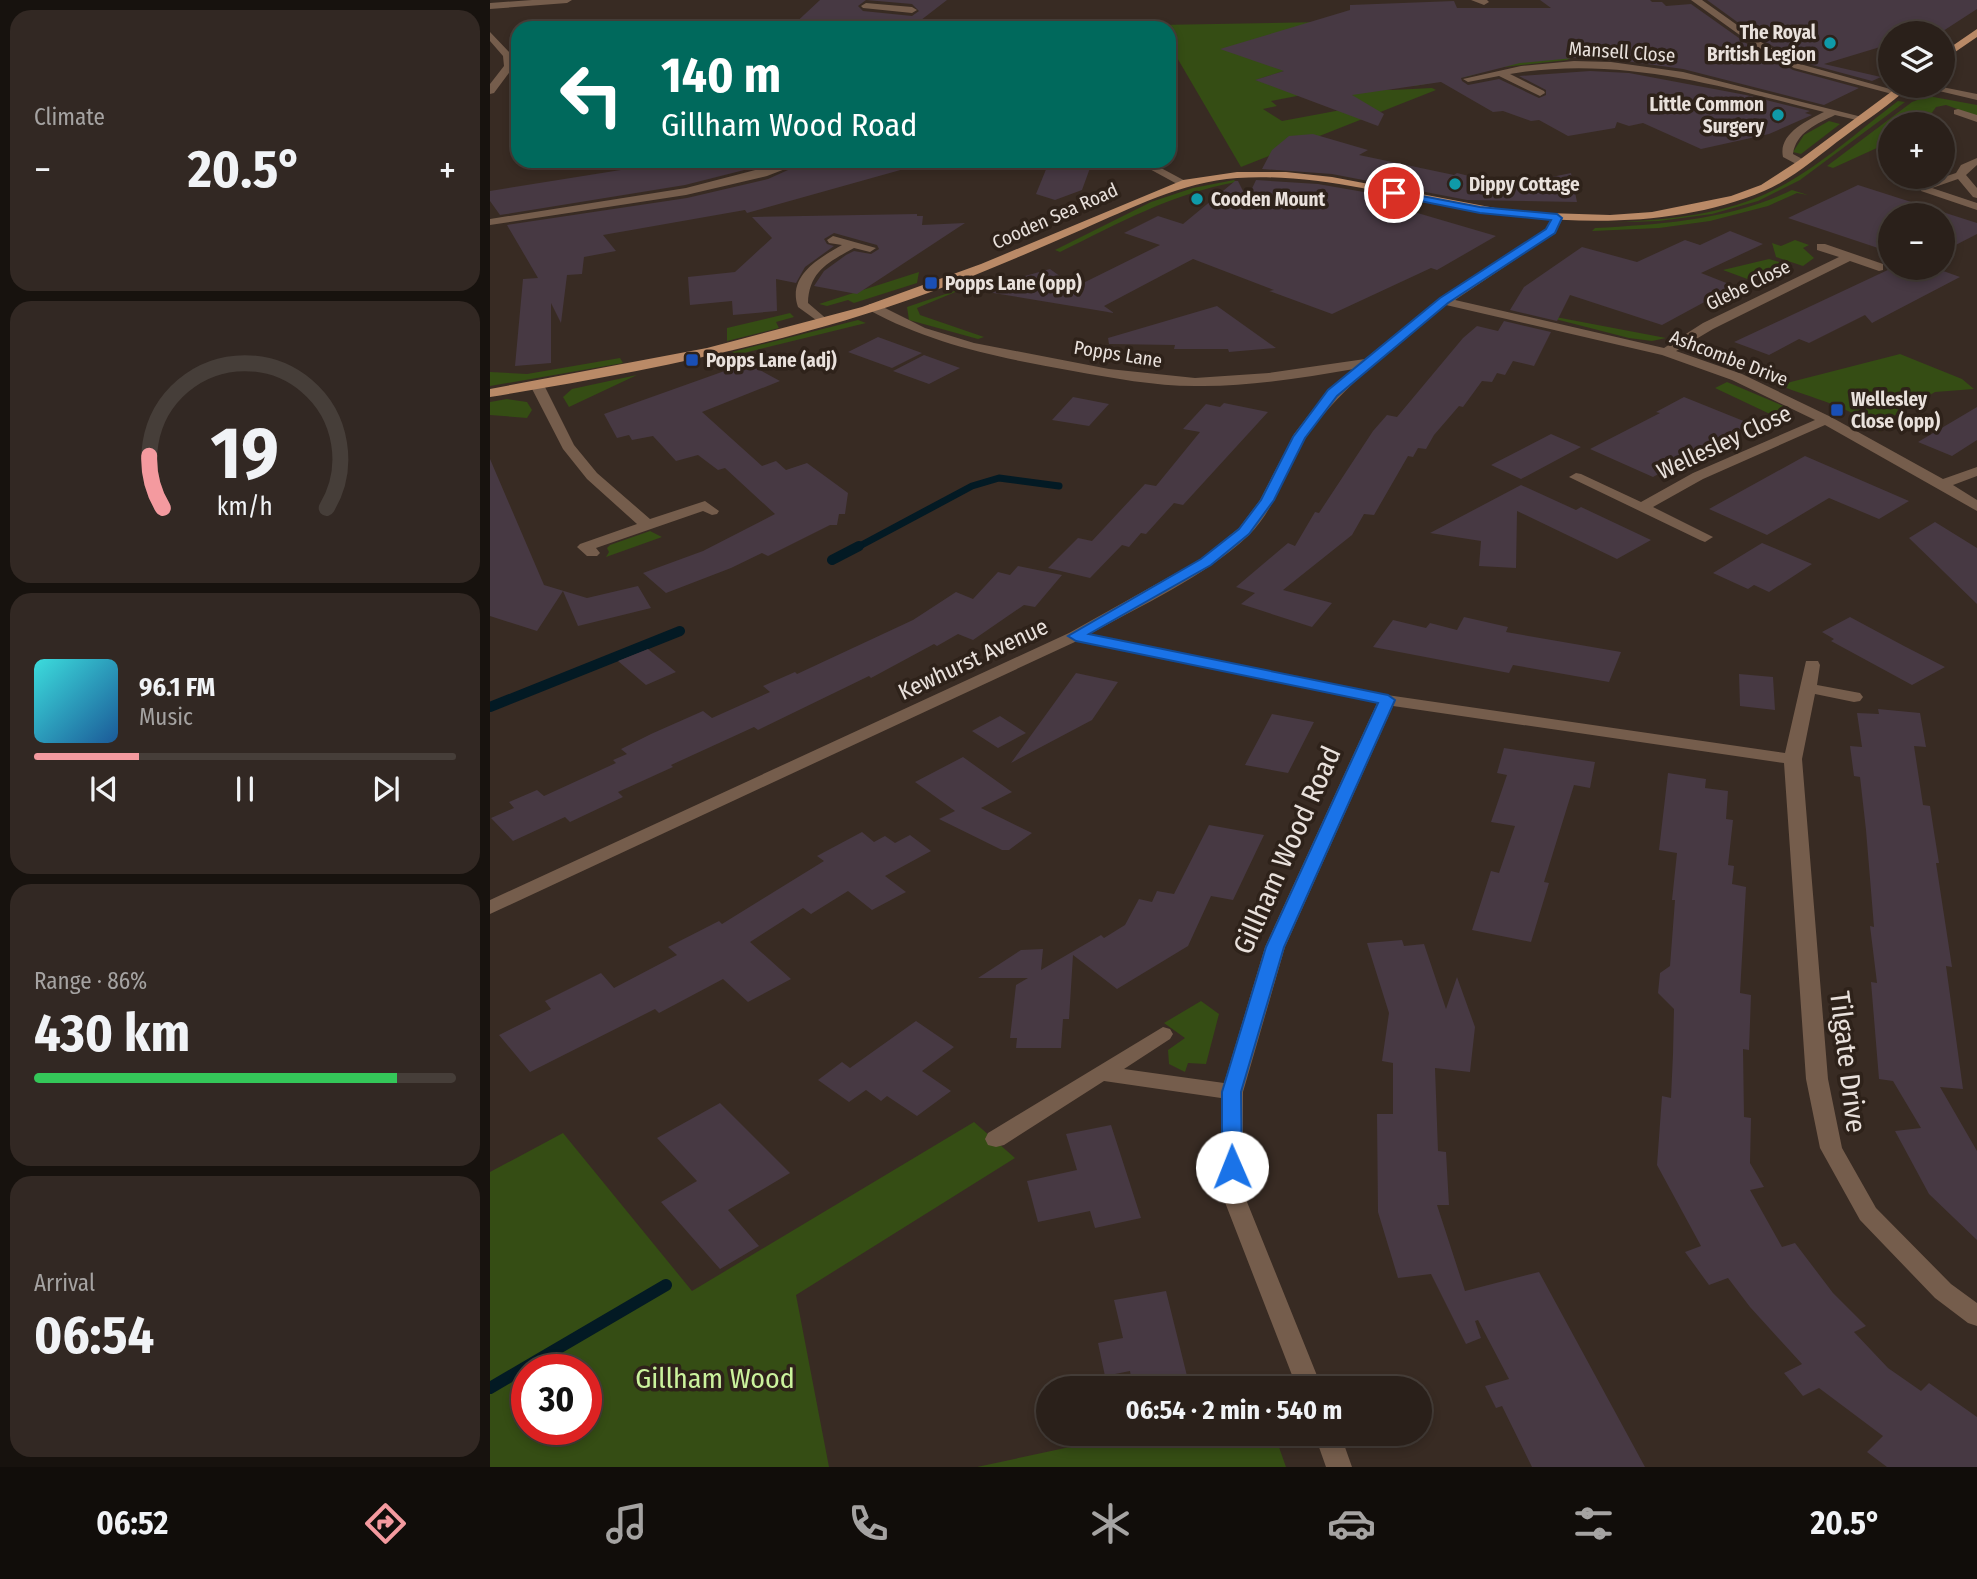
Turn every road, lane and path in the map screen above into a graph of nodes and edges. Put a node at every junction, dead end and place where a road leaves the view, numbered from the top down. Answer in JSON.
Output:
{"nodes":[{"id":1,"x":567,"y":0,"type":"edge"},
{"id":2,"x":901,"y":0,"type":"edge"},
{"id":3,"x":1696,"y":0,"type":"edge"},
{"id":4,"x":513,"y":2,"type":"edge"},
{"id":5,"x":490,"y":6,"type":"edge"},
{"id":6,"x":866,"y":6,"type":"dead end"},
{"id":7,"x":890,"y":8,"type":"junction"},
{"id":8,"x":912,"y":10,"type":"dead end"},
{"id":9,"x":1977,"y":32,"type":"edge"},
{"id":10,"x":490,"y":35,"type":"edge"},
{"id":11,"x":1955,"y":48,"type":"edge"},
{"id":12,"x":1501,"y":73,"type":"junction"},
{"id":13,"x":1468,"y":79,"type":"dead end"},
{"id":14,"x":1878,"y":84,"type":"edge"},
{"id":15,"x":490,"y":91,"type":"edge"},
{"id":16,"x":1540,"y":93,"type":"dead end"},
{"id":17,"x":1955,"y":93,"type":"edge"},
{"id":18,"x":1977,"y":97,"type":"edge"},
{"id":19,"x":1888,"y":98,"type":"edge"},
{"id":20,"x":1833,"y":112,"type":"junction"},
{"id":21,"x":1958,"y":112,"type":"dead end"},
{"id":22,"x":1861,"y":118,"type":"junction"},
{"id":23,"x":1977,"y":119,"type":"edge"},
{"id":24,"x":1977,"y":161,"type":"edge"},
{"id":25,"x":1802,"y":163,"type":"junction"},
{"id":26,"x":776,"y":168,"type":"edge"},
{"id":27,"x":1154,"y":168,"type":"edge"},
{"id":28,"x":1960,"y":175,"type":"junction"},
{"id":29,"x":1183,"y":183,"type":"junction"},
{"id":30,"x":1977,"y":195,"type":"edge"},
{"id":31,"x":1977,"y":207,"type":"edge"},
{"id":32,"x":1557,"y":218,"type":"junction"},
{"id":33,"x":490,"y":222,"type":"edge"},
{"id":34,"x":834,"y":240,"type":"dead end"},
{"id":35,"x":853,"y":244,"type":"junction"},
{"id":36,"x":1821,"y":247,"type":"dead end"},
{"id":37,"x":870,"y":248,"type":"dead end"},
{"id":38,"x":1849,"y":257,"type":"junction"},
{"id":39,"x":1878,"y":267,"type":"edge"},
{"id":40,"x":1444,"y":301,"type":"junction"},
{"id":41,"x":873,"y":307,"type":"junction"},
{"id":42,"x":823,"y":321,"type":"junction"},
{"id":43,"x":1666,"y":352,"type":"junction"},
{"id":44,"x":1366,"y":363,"type":"junction"},
{"id":45,"x":537,"y":385,"type":"junction"},
{"id":46,"x":490,"y":393,"type":"edge"},
{"id":47,"x":1826,"y":420,"type":"junction"},
{"id":48,"x":1977,"y":471,"type":"edge"},
{"id":49,"x":1576,"y":477,"type":"dead end"},
{"id":50,"x":1942,"y":484,"type":"junction"},
{"id":51,"x":1977,"y":507,"type":"edge"},
{"id":52,"x":1641,"y":508,"type":"junction"},
{"id":53,"x":712,"y":511,"type":"dead end"},
{"id":54,"x":648,"y":525,"type":"junction"},
{"id":55,"x":1705,"y":537,"type":"dead end"},
{"id":56,"x":592,"y":554,"type":"dead end"},
{"id":57,"x":1076,"y":636,"type":"junction"},
{"id":58,"x":1812,"y":665,"type":"dead end"},
{"id":59,"x":1808,"y":688,"type":"junction"},
{"id":60,"x":1854,"y":697,"type":"dead end"},
{"id":61,"x":1388,"y":700,"type":"junction"},
{"id":62,"x":1793,"y":759,"type":"junction"},
{"id":63,"x":490,"y":908,"type":"edge"},
{"id":64,"x":1163,"y":1034,"type":"dead end"},
{"id":65,"x":1101,"y":1073,"type":"junction"},
{"id":66,"x":1231,"y":1092,"type":"junction"},
{"id":67,"x":996,"y":1139,"type":"dead end"},
{"id":68,"x":1977,"y":1316,"type":"edge"},
{"id":69,"x":1305,"y":1376,"type":"edge"},
{"id":70,"x":1332,"y":1446,"type":"edge"},
{"id":71,"x":1339,"y":1467,"type":"edge"}],
"edges":[{"from":1,"to":4,"type":"street"},
{"from":2,"to":7,"type":"street"},
{"from":3,"to":14,"type":"street"},
{"from":4,"to":5,"type":"street"},
{"from":6,"to":7,"type":"street"},
{"from":7,"to":8,"type":"street"},
{"from":9,"to":11,"type":"main road"},
{"from":10,"to":15,"type":"street"},
{"from":12,"to":13,"type":"street","name":"Mansell Close"},
{"from":12,"to":16,"type":"street"},
{"from":12,"to":20,"type":"street","name":"Mansell Close"},
{"from":17,"to":18,"type":"street"},
{"from":19,"to":22,"type":"main road","name":"Cooden Sea Road"},
{"from":20,"to":22,"type":"street","name":"Mansell Close"},
{"from":20,"to":25,"type":"street"},
{"from":21,"to":23,"type":"street"},
{"from":22,"to":25,"type":"main road","name":"Cooden Sea Road"},
{"from":24,"to":28,"type":"street"},
{"from":25,"to":32,"type":"main road","name":"Cooden Sea Road"},
{"from":26,"to":33,"type":"street"},
{"from":27,"to":29,"type":"street"},
{"from":28,"to":30,"type":"street"},
{"from":28,"to":31,"type":"street"},
{"from":29,"to":32,"type":"main road","name":"Cooden Sea Road"},
{"from":29,"to":41,"type":"main road","name":"Cooden Sea Road"},
{"from":32,"to":40,"type":"street","name":"Kewhurst Avenue"},
{"from":34,"to":35,"type":"street"},
{"from":35,"to":37,"type":"street"},
{"from":35,"to":42,"type":"street"},
{"from":36,"to":38,"type":"street"},
{"from":38,"to":39,"type":"street"},
{"from":38,"to":43,"type":"street","name":"Glebe Close"},
{"from":40,"to":43,"type":"street","name":"Ashcombe Drive"},
{"from":40,"to":44,"type":"street","name":"Kewhurst Avenue"},
{"from":41,"to":42,"type":"main road","name":"Cooden Sea Road"},
{"from":41,"to":44,"type":"street","name":"Popps Lane"},
{"from":42,"to":45,"type":"main road","name":"Cooden Sea Road"},
{"from":43,"to":47,"type":"street","name":"Ashcombe Drive"},
{"from":44,"to":57,"type":"street","name":"Kewhurst Avenue"},
{"from":45,"to":46,"type":"main road","name":"Cooden Sea Road"},
{"from":45,"to":54,"type":"street"},
{"from":47,"to":50,"type":"street","name":"Ashcombe Drive"},
{"from":47,"to":52,"type":"street","name":"Wellesley Close"},
{"from":48,"to":50,"type":"street"},
{"from":49,"to":52,"type":"street","name":"Wellesley Close"},
{"from":50,"to":51,"type":"street","name":"Ashcombe Drive"},
{"from":52,"to":55,"type":"street","name":"Wellesley Close"},
{"from":53,"to":54,"type":"street"},
{"from":54,"to":56,"type":"street"},
{"from":57,"to":61,"type":"street"},
{"from":57,"to":63,"type":"street","name":"Kewhurst Avenue"},
{"from":58,"to":59,"type":"street","name":"Tilgate Drive"},
{"from":59,"to":60,"type":"street"},
{"from":59,"to":62,"type":"street","name":"Tilgate Drive"},
{"from":61,"to":62,"type":"street"},
{"from":61,"to":66,"type":"street","name":"Gillham Wood Road"},
{"from":62,"to":68,"type":"street","name":"Tilgate Drive"},
{"from":64,"to":65,"type":"street"},
{"from":65,"to":66,"type":"street"},
{"from":65,"to":67,"type":"street"},
{"from":66,"to":69,"type":"street","name":"Gillham Wood Road"},
{"from":70,"to":71,"type":"street"}]}
